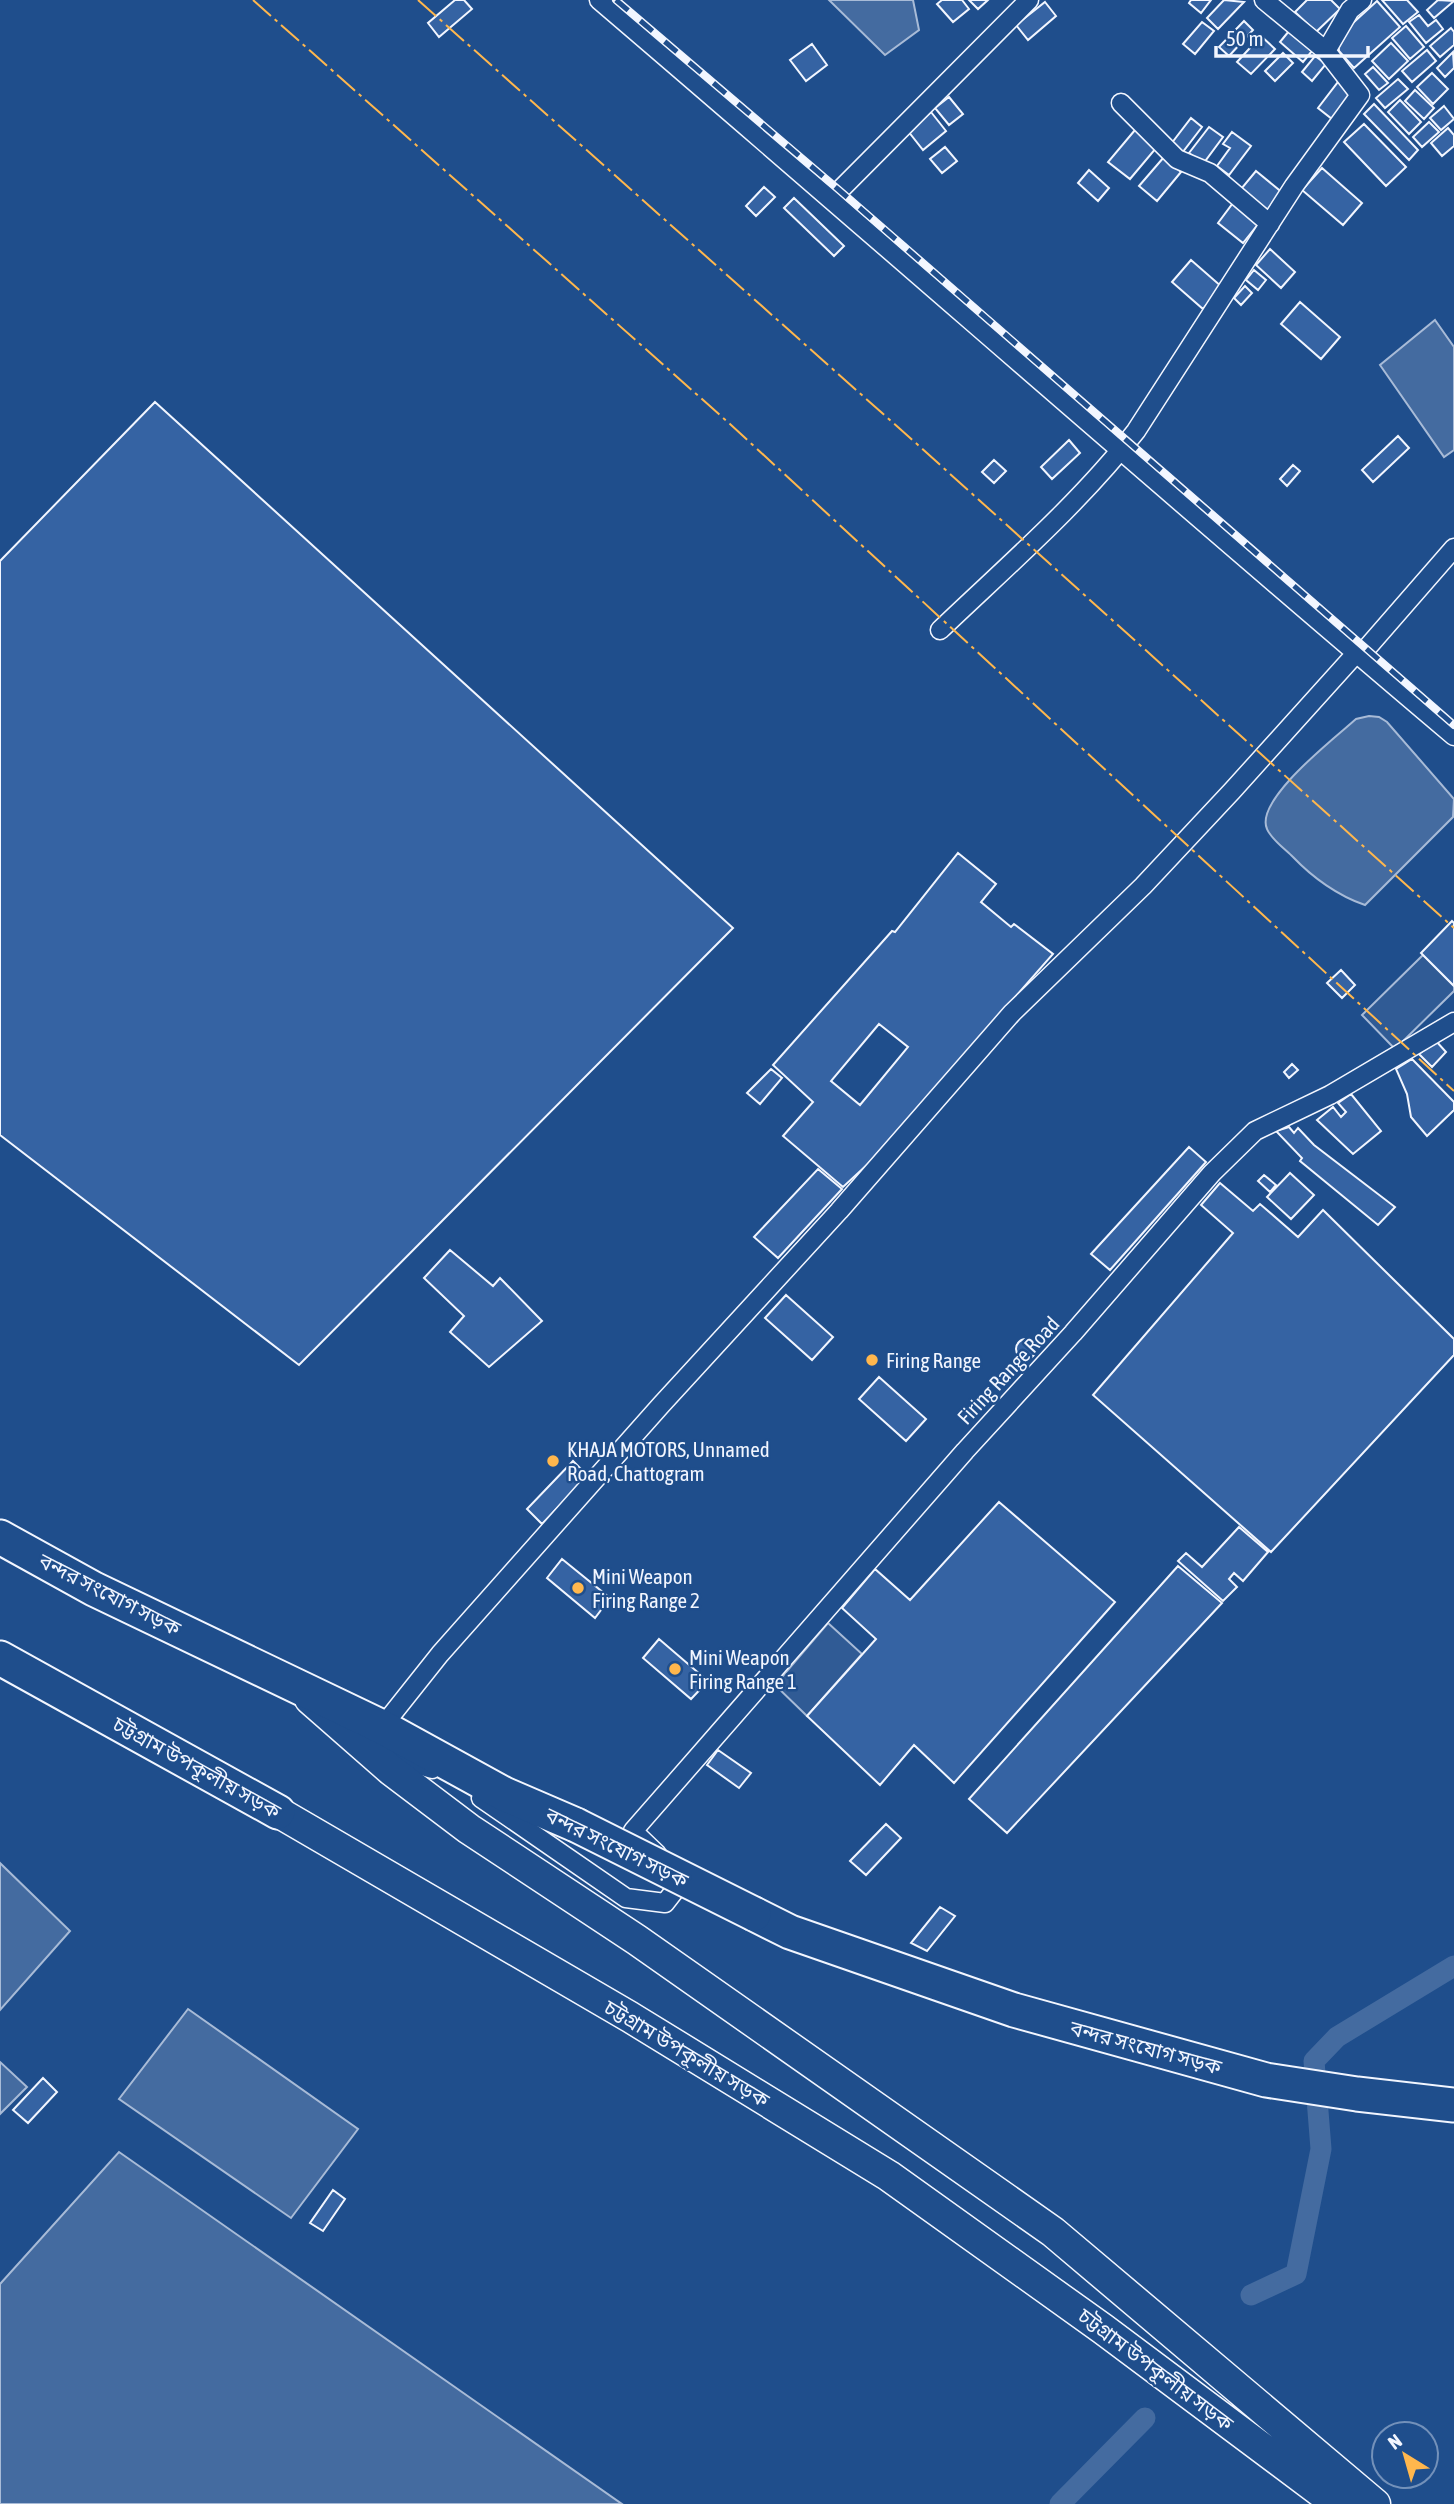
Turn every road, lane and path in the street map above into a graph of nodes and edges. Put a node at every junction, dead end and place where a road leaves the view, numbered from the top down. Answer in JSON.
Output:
{"nodes":[{"id":1,"x":598,"y":0,"type":"edge"},
{"id":2,"x":1029,"y":0,"type":"edge"},
{"id":3,"x":1264,"y":0,"type":"edge"},
{"id":4,"x":1362,"y":0,"type":"edge"},
{"id":5,"x":1326,"y":51,"type":"junction"},
{"id":6,"x":1121,"y":103,"type":"dead end"},
{"id":7,"x":831,"y":199,"type":"junction"},
{"id":8,"x":1270,"y":223,"type":"junction"},
{"id":9,"x":1120,"y":452,"type":"junction"},
{"id":10,"x":1454,"y":548,"type":"edge"},
{"id":11,"x":940,"y":630,"type":"dead end"},
{"id":12,"x":1358,"y":655,"type":"junction"},
{"id":13,"x":1454,"y":736,"type":"edge"},
{"id":14,"x":1454,"y":1022,"type":"edge"},
{"id":15,"x":0,"y":1537,"type":"edge"},
{"id":16,"x":0,"y":1658,"type":"edge"},
{"id":17,"x":375,"y":1739,"type":"junction"},
{"id":18,"x":432,"y":1769,"type":"junction"},
{"id":19,"x":431,"y":1800,"type":"junction"},
{"id":20,"x":278,"y":1812,"type":"joint"},
{"id":21,"x":1454,"y":2105,"type":"edge"},
{"id":22,"x":1337,"y":2504,"type":"edge"},
{"id":23,"x":1375,"y":2504,"type":"edge"}],
"edges":[{"from":1,"to":7,"type":"street"},
{"from":2,"to":7,"type":"street"},
{"from":3,"to":5,"type":"street"},
{"from":4,"to":5,"type":"street"},
{"from":5,"to":8,"type":"street"},
{"from":6,"to":8,"type":"street"},
{"from":7,"to":9,"type":"street"},
{"from":8,"to":9,"type":"street"},
{"from":9,"to":11,"type":"street"},
{"from":9,"to":12,"type":"street"},
{"from":10,"to":12,"type":"street"},
{"from":12,"to":13,"type":"street"},
{"from":12,"to":17,"type":"street"},
{"from":14,"to":18,"type":"street","name":"Firing Range Road"},
{"from":15,"to":17,"type":"highway","name":"বন্দর সংযোগ সড়ক"},
{"from":16,"to":20,"type":"highway","name":"চট্টগ্রাম উপকূলীয় সড়ক"},
{"from":17,"to":18,"type":"street"},
{"from":17,"to":19,"type":"main road","name":"চট্টগ্রাম উপকূলীয় সড়ক"},
{"from":17,"to":21,"type":"highway","name":"বন্দর সংযোগ সড়ক","bridge":true},
{"from":18,"to":19,"type":"street"},
{"from":19,"to":23,"type":"main road","name":"চট্টগ্রাম উপকূলীয় সড়ক"},
{"from":20,"to":22,"type":"main road","name":"চট্টগ্রাম উপকূলীয় সড়ক"}]}
